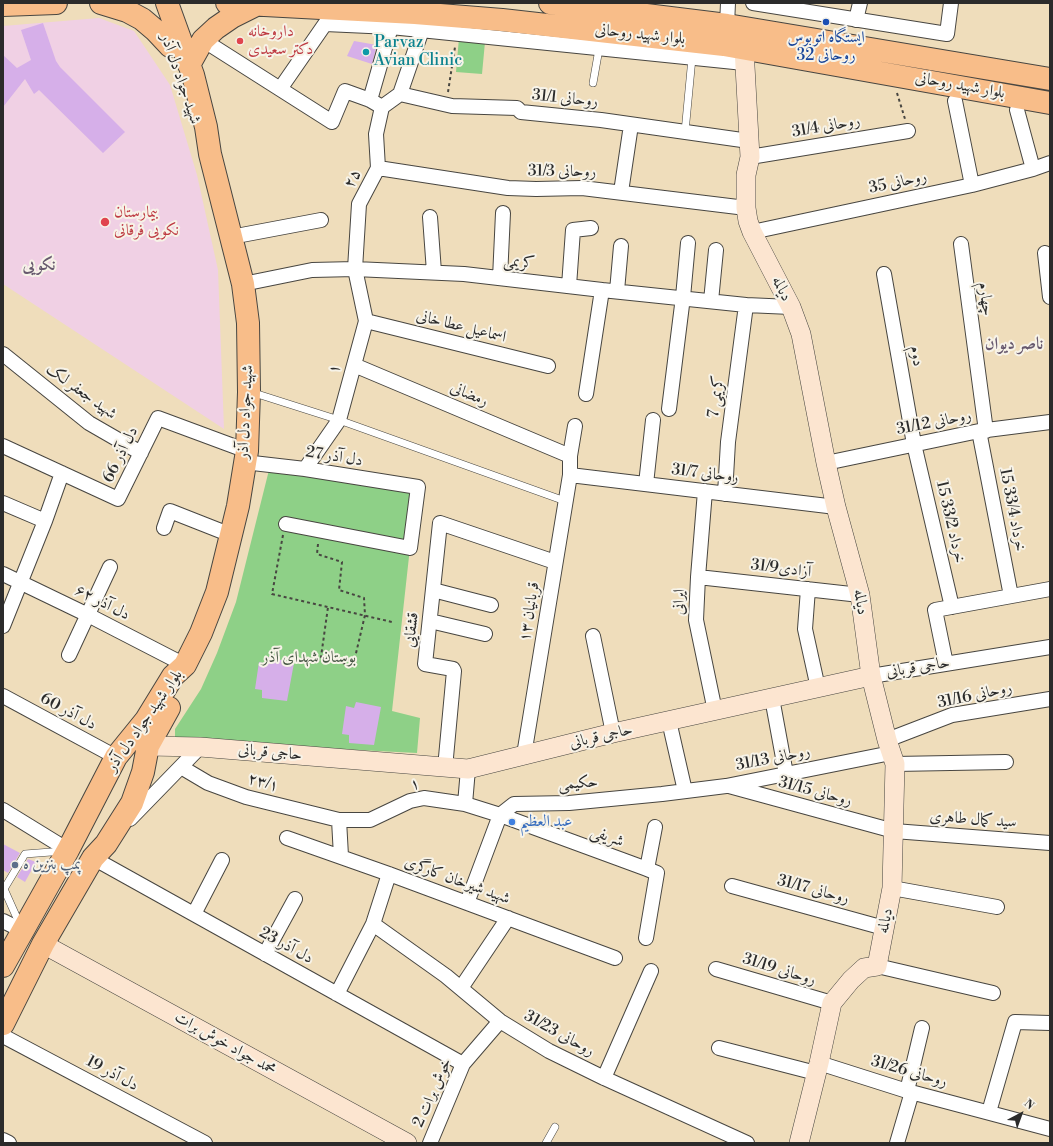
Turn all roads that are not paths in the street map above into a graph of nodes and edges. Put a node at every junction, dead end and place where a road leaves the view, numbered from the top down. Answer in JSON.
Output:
{"nodes":[{"id":1,"x":56,"y":3,"type":"edge"},
{"id":2,"x":101,"y":3,"type":"edge"},
{"id":3,"x":152,"y":3,"type":"edge"},
{"id":4,"x":167,"y":3,"type":"edge"},
{"id":5,"x":227,"y":3,"type":"edge"},
{"id":6,"x":550,"y":3,"type":"edge"},
{"id":7,"x":728,"y":3,"type":"edge"},
{"id":8,"x":753,"y":3,"type":"edge"},
{"id":9,"x":860,"y":3,"type":"edge"},
{"id":10,"x":951,"y":3,"type":"edge"},
{"id":11,"x":3,"y":5,"type":"edge"},
{"id":12,"x":256,"y":5,"type":"junction"},
{"id":13,"x":281,"y":5,"type":"edge"},
{"id":14,"x":783,"y":5,"type":"edge"},
{"id":15,"x":820,"y":8,"type":"edge"},
{"id":16,"x":856,"y":20,"type":"junction"},
{"id":17,"x":727,"y":24,"type":"junction"},
{"id":18,"x":391,"y":27,"type":"junction"},
{"id":19,"x":422,"y":30,"type":"junction"},
{"id":20,"x":203,"y":40,"type":"junction"},
{"id":21,"x":170,"y":46,"type":"junction"},
{"id":22,"x":599,"y":48,"type":"junction"},
{"id":23,"x":744,"y":55,"type":"junction"},
{"id":24,"x":692,"y":58,"type":"junction"},
{"id":25,"x":189,"y":65,"type":"junction"},
{"id":26,"x":1050,"y":79,"type":"edge"},
{"id":27,"x":593,"y":83,"type":"dead end"},
{"id":28,"x":280,"y":89,"type":"junction"},
{"id":29,"x":400,"y":94,"type":"junction"},
{"id":30,"x":955,"y":101,"type":"dead end"},
{"id":31,"x":1050,"y":103,"type":"edge"},
{"id":32,"x":376,"y":104,"type":"junction"},
{"id":33,"x":1017,"y":110,"type":"dead end"},
{"id":34,"x":631,"y":125,"type":"junction"},
{"id":35,"x":908,"y":130,"type":"road end"},
{"id":36,"x":685,"y":132,"type":"junction"},
{"id":37,"x":750,"y":149,"type":"junction"},
{"id":38,"x":210,"y":154,"type":"junction"},
{"id":39,"x":1050,"y":163,"type":"edge"},
{"id":40,"x":378,"y":168,"type":"junction"},
{"id":41,"x":1033,"y":169,"type":"junction"},
{"id":42,"x":972,"y":185,"type":"junction"},
{"id":43,"x":621,"y":192,"type":"junction"},
{"id":44,"x":746,"y":208,"type":"junction"},
{"id":45,"x":504,"y":214,"type":"dead end"},
{"id":46,"x":430,"y":217,"type":"dead end"},
{"id":47,"x":321,"y":220,"type":"dead end"},
{"id":48,"x":591,"y":228,"type":"dead end"},
{"id":49,"x":752,"y":232,"type":"junction"},
{"id":50,"x":231,"y":237,"type":"junction"},
{"id":51,"x":688,"y":243,"type":"dead end"},
{"id":52,"x":961,"y":244,"type":"dead end"},
{"id":53,"x":621,"y":246,"type":"dead end"},
{"id":54,"x":716,"y":250,"type":"dead end"},
{"id":55,"x":1045,"y":253,"type":"dead end"},
{"id":56,"x":355,"y":269,"type":"junction"},
{"id":57,"x":434,"y":272,"type":"junction"},
{"id":58,"x":884,"y":274,"type":"dead end"},
{"id":59,"x":500,"y":278,"type":"junction"},
{"id":60,"x":243,"y":284,"type":"junction"},
{"id":61,"x":568,"y":286,"type":"junction"},
{"id":62,"x":602,"y":290,"type":"junction"},
{"id":63,"x":617,"y":291,"type":"junction"},
{"id":64,"x":683,"y":297,"type":"junction"},
{"id":65,"x":1050,"y":297,"type":"edge"},
{"id":66,"x":711,"y":301,"type":"junction"},
{"id":67,"x":746,"y":305,"type":"junction"},
{"id":68,"x":791,"y":307,"type":"junction"},
{"id":69,"x":366,"y":321,"type":"junction"},
{"id":70,"x":3,"y":354,"type":"edge"},
{"id":71,"x":354,"y":365,"type":"junction"},
{"id":72,"x":548,"y":366,"type":"dead end"},
{"id":73,"x":249,"y":392,"type":"junction"},
{"id":74,"x":586,"y":394,"type":"dead end"},
{"id":75,"x":669,"y":409,"type":"dead end"},
{"id":76,"x":339,"y":420,"type":"junction"},
{"id":77,"x":653,"y":420,"type":"dead end"},
{"id":78,"x":1050,"y":422,"type":"edge"},
{"id":79,"x":575,"y":426,"type":"dead end"},
{"id":80,"x":982,"y":431,"type":"junction"},
{"id":81,"x":914,"y":444,"type":"junction"},
{"id":82,"x":3,"y":446,"type":"edge"},
{"id":83,"x":141,"y":452,"type":"junction"},
{"id":84,"x":570,"y":456,"type":"junction"},
{"id":85,"x":246,"y":457,"type":"junction"},
{"id":86,"x":826,"y":463,"type":"junction"},
{"id":87,"x":305,"y":469,"type":"junction"},
{"id":88,"x":62,"y":473,"type":"junction"},
{"id":89,"x":570,"y":475,"type":"junction"},
{"id":90,"x":646,"y":484,"type":"junction"},
{"id":91,"x":704,"y":491,"type":"junction"},
{"id":92,"x":725,"y":494,"type":"junction"},
{"id":93,"x":565,"y":501,"type":"junction"},
{"id":94,"x":3,"y":503,"type":"edge"},
{"id":95,"x":836,"y":507,"type":"junction"},
{"id":96,"x":45,"y":521,"type":"junction"},
{"id":97,"x":286,"y":524,"type":"road end"},
{"id":98,"x":164,"y":528,"type":"dead end"},
{"id":99,"x":231,"y":535,"type":"junction"},
{"id":100,"x":556,"y":562,"type":"junction"},
{"id":101,"x":110,"y":567,"type":"dead end"},
{"id":102,"x":3,"y":574,"type":"edge"},
{"id":103,"x":698,"y":576,"type":"junction"},
{"id":104,"x":21,"y":582,"type":"junction"},
{"id":105,"x":808,"y":589,"type":"junction"},
{"id":106,"x":1050,"y":589,"type":"edge"},
{"id":107,"x":433,"y":590,"type":"junction"},
{"id":108,"x":860,"y":595,"type":"junction"},
{"id":109,"x":1011,"y":596,"type":"junction"},
{"id":110,"x":491,"y":605,"type":"dead end"},
{"id":111,"x":952,"y":607,"type":"junction"},
{"id":112,"x":88,"y":615,"type":"junction"},
{"id":113,"x":430,"y":621,"type":"junction"},
{"id":114,"x":3,"y":626,"type":"edge"},
{"id":115,"x":485,"y":634,"type":"dead end"},
{"id":116,"x":593,"y":636,"type":"dead end"},
{"id":117,"x":1050,"y":647,"type":"edge"},
{"id":118,"x":70,"y":655,"type":"dead end"},
{"id":119,"x":946,"y":664,"type":"junction"},
{"id":120,"x":185,"y":665,"type":"junction"},
{"id":121,"x":871,"y":676,"type":"junction"},
{"id":122,"x":818,"y":688,"type":"junction"},
{"id":123,"x":3,"y":696,"type":"edge"},
{"id":124,"x":772,"y":698,"type":"junction"},
{"id":125,"x":1050,"y":698,"type":"edge"},
{"id":126,"x":715,"y":711,"type":"junction"},
{"id":127,"x":669,"y":721,"type":"junction"},
{"id":128,"x":613,"y":733,"type":"junction"},
{"id":129,"x":148,"y":746,"type":"junction"},
{"id":130,"x":200,"y":747,"type":"junction"},
{"id":131,"x":891,"y":752,"type":"junction"},
{"id":132,"x":524,"y":755,"type":"junction"},
{"id":133,"x":116,"y":757,"type":"junction"},
{"id":134,"x":1006,"y":762,"type":"dead end"},
{"id":135,"x":181,"y":767,"type":"junction"},
{"id":136,"x":445,"y":768,"type":"junction"},
{"id":137,"x":468,"y":769,"type":"junction"},
{"id":138,"x":786,"y":774,"type":"junction"},
{"id":139,"x":726,"y":786,"type":"junction"},
{"id":140,"x":685,"y":791,"type":"junction"},
{"id":141,"x":111,"y":792,"type":"junction"},
{"id":142,"x":662,"y":794,"type":"joint"},
{"id":143,"x":132,"y":803,"type":"junction"},
{"id":144,"x":465,"y":804,"type":"junction"},
{"id":145,"x":3,"y":810,"type":"edge"},
{"id":146,"x":500,"y":816,"type":"junction"},
{"id":147,"x":339,"y":820,"type":"junction"},
{"id":148,"x":656,"y":827,"type":"dead end"},
{"id":149,"x":894,"y":832,"type":"junction"},
{"id":150,"x":287,"y":838,"type":"dead end"},
{"id":151,"x":1050,"y":843,"type":"edge"},
{"id":152,"x":68,"y":850,"type":"junction"},
{"id":153,"x":99,"y":851,"type":"junction"},
{"id":154,"x":341,"y":856,"type":"junction"},
{"id":155,"x":222,"y":860,"type":"dead end"},
{"id":156,"x":652,"y":871,"type":"junction"},
{"id":157,"x":389,"y":874,"type":"junction"},
{"id":158,"x":732,"y":886,"type":"dead end"},
{"id":159,"x":892,"y":888,"type":"junction"},
{"id":160,"x":295,"y":899,"type":"dead end"},
{"id":161,"x":467,"y":902,"type":"junction"},
{"id":162,"x":997,"y":908,"type":"dead end"},
{"id":163,"x":194,"y":914,"type":"junction"},
{"id":164,"x":508,"y":918,"type":"junction"},
{"id":165,"x":3,"y":921,"type":"edge"},
{"id":166,"x":372,"y":924,"type":"junction"},
{"id":167,"x":884,"y":928,"type":"junction"},
{"id":168,"x":23,"y":932,"type":"junction"},
{"id":169,"x":646,"y":938,"type":"dead end"},
{"id":170,"x":43,"y":944,"type":"junction"},
{"id":171,"x":265,"y":954,"type":"junction"},
{"id":172,"x":614,"y":958,"type":"dead end"},
{"id":173,"x":3,"y":966,"type":"edge"},
{"id":174,"x":877,"y":966,"type":"junction"},
{"id":175,"x":716,"y":969,"type":"dead end"},
{"id":176,"x":651,"y":971,"type":"dead end"},
{"id":177,"x":461,"y":988,"type":"junction"},
{"id":178,"x":993,"y":993,"type":"dead end"},
{"id":179,"x":337,"y":994,"type":"junction"},
{"id":180,"x":832,"y":1003,"type":"junction"},
{"id":181,"x":500,"y":1021,"type":"junction"},
{"id":182,"x":3,"y":1024,"type":"edge"},
{"id":183,"x":1050,"y":1024,"type":"edge"},
{"id":184,"x":922,"y":1028,"type":"dead end"},
{"id":185,"x":3,"y":1036,"type":"edge"},
{"id":186,"x":719,"y":1048,"type":"dead end"},
{"id":187,"x":463,"y":1064,"type":"junction"},
{"id":188,"x":818,"y":1068,"type":"junction"},
{"id":189,"x":604,"y":1078,"type":"junction"},
{"id":190,"x":910,"y":1091,"type":"junction"},
{"id":191,"x":989,"y":1112,"type":"junction"},
{"id":192,"x":554,"y":1127,"type":"dead end"},
{"id":193,"x":1050,"y":1129,"type":"edge"},
{"id":194,"x":3,"y":1140,"type":"edge"},
{"id":195,"x":9,"y":1143,"type":"edge"},
{"id":196,"x":205,"y":1143,"type":"edge"},
{"id":197,"x":407,"y":1143,"type":"edge"},
{"id":198,"x":430,"y":1143,"type":"edge"},
{"id":199,"x":546,"y":1143,"type":"edge"},
{"id":200,"x":747,"y":1143,"type":"edge"},
{"id":201,"x":799,"y":1143,"type":"edge"},
{"id":202,"x":897,"y":1143,"type":"edge"}],
"edges":[{"from":1,"to":11,"type":"main road"},
{"from":2,"to":21,"type":"main road"},
{"from":3,"to":21,"type":"main road","name":"شهید جواد دل آذر"},
{"from":4,"to":25,"type":"main road","name":"شهید جواد دل آذر"},
{"from":5,"to":12,"type":"main road","name":"بلوار شهید روحانی"},
{"from":6,"to":17,"type":"main road","name":"بلوار شهید روحانی"},
{"from":7,"to":17,"type":"street"},
{"from":8,"to":14,"type":"street"},
{"from":9,"to":16,"type":"street"},
{"from":10,"to":16,"type":"street"},
{"from":12,"to":13,"type":"main road","name":"بلوار شهید روحانی"},
{"from":12,"to":20,"type":"main road"},
{"from":13,"to":23,"type":"main road","name":"بلوار شهید روحانی"},
{"from":14,"to":15,"type":"street"},
{"from":15,"to":16,"type":"street"},
{"from":17,"to":26,"type":"main road","name":"بلوار شهید روحانی"},
{"from":18,"to":19,"type":"street"},
{"from":18,"to":28,"type":"street"},
{"from":18,"to":32,"type":"street","name":"۲۵"},
{"from":19,"to":22,"type":"street"},
{"from":19,"to":29,"type":"street"},
{"from":20,"to":25,"type":"main road"},
{"from":20,"to":28,"type":"street"},
{"from":21,"to":38,"type":"main road","name":"شهید جواد دل آذر"},
{"from":22,"to":24,"type":"street"},
{"from":22,"to":27,"type":"lane"},
{"from":23,"to":24,"type":"street"},
{"from":23,"to":31,"type":"main road","name":"بلوار شهید روحانی"},
{"from":23,"to":37,"type":"main road","name":"دیالمه"},
{"from":24,"to":36,"type":"lane"},
{"from":25,"to":38,"type":"main road","name":"شهید جواد دل آذر"},
{"from":28,"to":32,"type":"street"},
{"from":29,"to":32,"type":"street"},
{"from":29,"to":34,"type":"street","name":"روحانی 31/1"},
{"from":30,"to":42,"type":"street"},
{"from":32,"to":40,"type":"street","name":"۲۵"},
{"from":33,"to":41,"type":"street"},
{"from":34,"to":36,"type":"street","name":"روحانی 31/1"},
{"from":34,"to":43,"type":"street"},
{"from":35,"to":37,"type":"street","name":"روحانی 31/4"},
{"from":36,"to":37,"type":"street","name":"روحانی 31/1"},
{"from":37,"to":44,"type":"main road","name":"دیالمه"},
{"from":38,"to":50,"type":"main road","name":"شهید جواد دل آذر"},
{"from":39,"to":41,"type":"street","name":"روحانی 35"},
{"from":40,"to":43,"type":"street","name":"روحانی 31/3"},
{"from":40,"to":56,"type":"street","name":"۲۵"},
{"from":41,"to":42,"type":"street","name":"روحانی 35"},
{"from":42,"to":49,"type":"street","name":"روحانی 35"},
{"from":43,"to":44,"type":"street","name":"روحانی 31/3"},
{"from":44,"to":49,"type":"main road","name":"دیالمه"},
{"from":45,"to":59,"type":"street"},
{"from":46,"to":57,"type":"street"},
{"from":47,"to":50,"type":"street"},
{"from":48,"to":61,"type":"street"},
{"from":49,"to":68,"type":"main road","name":"دیالمه"},
{"from":50,"to":60,"type":"main road","name":"شهید جواد دل آذر"},
{"from":51,"to":64,"type":"street"},
{"from":52,"to":80,"type":"street","name":"چهارم"},
{"from":53,"to":63,"type":"street"},
{"from":54,"to":66,"type":"street"},
{"from":55,"to":65,"type":"street"},
{"from":56,"to":57,"type":"street","name":"کریمی"},
{"from":56,"to":60,"type":"street","name":"کریمی"},
{"from":56,"to":69,"type":"street","name":"۱"},
{"from":57,"to":59,"type":"street","name":"کریمی"},
{"from":58,"to":81,"type":"street","name":"دوم"},
{"from":59,"to":61,"type":"street","name":"کریمی"},
{"from":60,"to":73,"type":"main road","name":"شهید جواد دل آذر"},
{"from":61,"to":62,"type":"street","name":"کریمی"},
{"from":62,"to":63,"type":"street","name":"کریمی"},
{"from":62,"to":74,"type":"street"},
{"from":63,"to":64,"type":"street","name":"کریمی"},
{"from":64,"to":66,"type":"street","name":"کریمی"},
{"from":64,"to":75,"type":"street"},
{"from":66,"to":67,"type":"street","name":"کریمی"},
{"from":67,"to":68,"type":"street","name":"کریمی"},
{"from":67,"to":92,"type":"street","name":"کریمی 7"},
{"from":68,"to":86,"type":"main road","name":"دیالمه"},
{"from":69,"to":71,"type":"street","name":"۱"},
{"from":69,"to":72,"type":"street","name":"اسماعیل عطا خانی"},
{"from":70,"to":83,"type":"street","name":"شهید جعفر لک"},
{"from":71,"to":76,"type":"street","name":"۱"},
{"from":71,"to":84,"type":"street","name":"رمضانی"},
{"from":73,"to":76,"type":"lane"},
{"from":73,"to":85,"type":"main road","name":"شهید جواد دل آذر"},
{"from":76,"to":87,"type":"street","name":"۱"},
{"from":76,"to":93,"type":"lane"},
{"from":77,"to":90,"type":"street"},
{"from":78,"to":80,"type":"street","name":"روحانی 31/12"},
{"from":79,"to":84,"type":"street","name":"۱۳ قربانیان"},
{"from":80,"to":81,"type":"street","name":"روحانی 31/12"},
{"from":80,"to":109,"type":"street","name":"15 خرداد 33/4"},
{"from":81,"to":86,"type":"street","name":"روحانی 31/12"},
{"from":81,"to":111,"type":"street","name":"15 خرداد 33/2"},
{"from":82,"to":88,"type":"street","name":"دل آذر 66"},
{"from":83,"to":85,"type":"street","name":"دل آذر 66"},
{"from":83,"to":88,"type":"street","name":"دل آذر 66"},
{"from":84,"to":89,"type":"street","name":"۱۳ قربانیان"},
{"from":85,"to":87,"type":"street","name":"دل آذر 27"},
{"from":85,"to":99,"type":"main road","name":"شهید جواد دل آذر"},
{"from":86,"to":95,"type":"main road","name":"دیالمه"},
{"from":87,"to":97,"type":"street","name":"دل آذر 27"},
{"from":88,"to":96,"type":"street"},
{"from":89,"to":90,"type":"street","name":"روحانی 31/7"},
{"from":89,"to":93,"type":"street","name":"۱۳ قربانیان"},
{"from":90,"to":91,"type":"street","name":"روحانی 31/7"},
{"from":91,"to":92,"type":"street","name":"روحانی 31/7"},
{"from":91,"to":103,"type":"street","name":"ایرانی"},
{"from":92,"to":95,"type":"street","name":"روحانی 31/7"},
{"from":93,"to":100,"type":"street","name":"۱۳ قربانیان"},
{"from":94,"to":96,"type":"street"},
{"from":95,"to":108,"type":"main road","name":"دیالمه"},
{"from":96,"to":104,"type":"street"},
{"from":98,"to":99,"type":"street"},
{"from":99,"to":120,"type":"main road","name":"شهید جواد دل آذر"},
{"from":100,"to":107,"type":"street","name":"قشقایی"},
{"from":100,"to":132,"type":"street","name":"۱۳ قربانیان"},
{"from":101,"to":112,"type":"street"},
{"from":102,"to":104,"type":"street","name":"دل آذر ۶۲"},
{"from":103,"to":105,"type":"street","name":"آزادی31/9"},
{"from":103,"to":126,"type":"street","name":"ایرانی"},
{"from":104,"to":112,"type":"street","name":"دل آذر ۶۲"},
{"from":104,"to":114,"type":"street"},
{"from":105,"to":108,"type":"street","name":"آزادی31/9"},
{"from":105,"to":122,"type":"street"},
{"from":106,"to":109,"type":"street"},
{"from":107,"to":110,"type":"street"},
{"from":107,"to":113,"type":"street","name":"قشقایی"},
{"from":108,"to":121,"type":"main road","name":"دیالمه"},
{"from":109,"to":111,"type":"street"},
{"from":111,"to":119,"type":"street"},
{"from":112,"to":118,"type":"street"},
{"from":112,"to":120,"type":"street","name":"دل آذر ۶۲"},
{"from":113,"to":115,"type":"street"},
{"from":113,"to":136,"type":"street","name":"قشقایی"},
{"from":116,"to":128,"type":"street"},
{"from":117,"to":119,"type":"street","name":"حاجی قربانی"},
{"from":119,"to":121,"type":"street","name":"حاجی قربانی"},
{"from":120,"to":129,"type":"main road","name":"بلوار شهید جواد دل آذر"},
{"from":120,"to":133,"type":"main road","name":"بلوار شهید جواد دل آذر"},
{"from":121,"to":122,"type":"main road","name":"حاجی قربانی"},
{"from":121,"to":131,"type":"main road","name":"دیالمه"},
{"from":122,"to":124,"type":"main road","name":"حاجی قربانی"},
{"from":123,"to":133,"type":"street","name":"دل آذر 60"},
{"from":124,"to":126,"type":"main road","name":"حاجی قربانی"},
{"from":124,"to":138,"type":"street"},
{"from":125,"to":131,"type":"street","name":"روحانی 31/16"},
{"from":126,"to":127,"type":"main road","name":"حاجی قربانی"},
{"from":127,"to":128,"type":"main road","name":"حاجی قربانی"},
{"from":127,"to":140,"type":"street"},
{"from":128,"to":132,"type":"main road","name":"حاجی قربانی"},
{"from":129,"to":130,"type":"main road","name":"حاجی قربانی"},
{"from":129,"to":141,"type":"main road"},
{"from":129,"to":143,"type":"main road","name":"بلوار شهید جواد دل آذر"},
{"from":130,"to":135,"type":"street"},
{"from":130,"to":136,"type":"main road","name":"حاجی قربانی"},
{"from":131,"to":134,"type":"street"},
{"from":131,"to":138,"type":"street","name":"روحانی 31/13"},
{"from":131,"to":149,"type":"main road","name":"دیالمه"},
{"from":132,"to":137,"type":"main road","name":"حاجی قربانی"},
{"from":133,"to":152,"type":"main road","name":"بلوار شهید جواد دل آذر"},
{"from":135,"to":147,"type":"street","name":"۲۳/۱"},
{"from":135,"to":153,"type":"street"},
{"from":136,"to":137,"type":"main road","name":"حاجی قربانی"},
{"from":137,"to":144,"type":"street"},
{"from":138,"to":139,"type":"street","name":"روحانی 31/13"},
{"from":139,"to":140,"type":"street","name":"روحانی 31/13"},
{"from":139,"to":149,"type":"street","name":"روحانی 31/15"},
{"from":140,"to":142,"type":"street","name":"روحانی 31/13"},
{"from":141,"to":143,"type":"main road"},
{"from":141,"to":152,"type":"main road"},
{"from":142,"to":146,"type":"street","name":"حکیمی"},
{"from":143,"to":153,"type":"main road","name":"بلوار شهید جواد دل آذر"},
{"from":144,"to":146,"type":"street","name":"۱"},
{"from":144,"to":147,"type":"street","name":"۱"},
{"from":145,"to":152,"type":"street"},
{"from":146,"to":156,"type":"street","name":"شریفی"},
{"from":146,"to":161,"type":"street"},
{"from":147,"to":154,"type":"street"},
{"from":148,"to":156,"type":"street"},
{"from":149,"to":151,"type":"street","name":"سید کمال طاهری"},
{"from":149,"to":159,"type":"main road","name":"دیالمه"},
{"from":150,"to":154,"type":"street","name":"شهید شیرخان کارگری"},
{"from":152,"to":168,"type":"main road","name":"بلوار شهید جواد دل آذر"},
{"from":152,"to":168,"type":"lane"},
{"from":153,"to":163,"type":"street","name":"دل آذر 23"},
{"from":153,"to":170,"type":"main road","name":"بلوار شهید جواد دل آذر"},
{"from":154,"to":157,"type":"street","name":"شهید شیرخان کارگری"},
{"from":155,"to":163,"type":"street"},
{"from":156,"to":169,"type":"street"},
{"from":157,"to":161,"type":"street","name":"شهید شیرخان کارگری"},
{"from":157,"to":166,"type":"street"},
{"from":158,"to":167,"type":"street","name":"روحانی 31/17"},
{"from":159,"to":162,"type":"street"},
{"from":159,"to":167,"type":"main road","name":"دیالمه"},
{"from":160,"to":171,"type":"street"},
{"from":161,"to":164,"type":"street","name":"شهید شیرخان کارگری"},
{"from":163,"to":171,"type":"street","name":"دل آذر 23"},
{"from":164,"to":172,"type":"street","name":"شهید شیرخان کارگری"},
{"from":164,"to":177,"type":"street"},
{"from":165,"to":168,"type":"street"},
{"from":166,"to":177,"type":"street","name":"روحانی 31/23"},
{"from":166,"to":179,"type":"street"},
{"from":167,"to":174,"type":"main road","name":"دیالمه"},
{"from":168,"to":173,"type":"main road","name":"بلوار شهید جواد دل آذر"},
{"from":170,"to":182,"type":"main road","name":"بلوار شهید جواد دل آذر"},
{"from":170,"to":197,"type":"main road","name":"محمد جواد خوش برات"},
{"from":171,"to":179,"type":"street","name":"دل آذر 23"},
{"from":174,"to":178,"type":"street"},
{"from":174,"to":180,"type":"main road"},
{"from":175,"to":180,"type":"street","name":"روحانی 31/19"},
{"from":176,"to":189,"type":"street"},
{"from":177,"to":181,"type":"street","name":"روحانی 31/23"},
{"from":179,"to":187,"type":"street","name":"دل آذر 23"},
{"from":180,"to":188,"type":"main road"},
{"from":181,"to":187,"type":"street","name":"خوش برات 2"},
{"from":181,"to":189,"type":"street","name":"روحانی 31/23"},
{"from":183,"to":191,"type":"street"},
{"from":184,"to":190,"type":"street"},
{"from":185,"to":196,"type":"street","name":"دل آذر 19"},
{"from":186,"to":188,"type":"street","name":"روحانی 31/26"},
{"from":187,"to":198,"type":"street","name":"خوش برات 2"},
{"from":188,"to":190,"type":"street","name":"روحانی 31/26"},
{"from":188,"to":201,"type":"main road"},
{"from":189,"to":200,"type":"street","name":"روحانی 31/23"},
{"from":190,"to":191,"type":"street","name":"روحانی 31/26"},
{"from":190,"to":202,"type":"street"},
{"from":191,"to":193,"type":"street","name":"روحانی 31/26"},
{"from":192,"to":199,"type":"lane"},
{"from":194,"to":195,"type":"street"}]}
